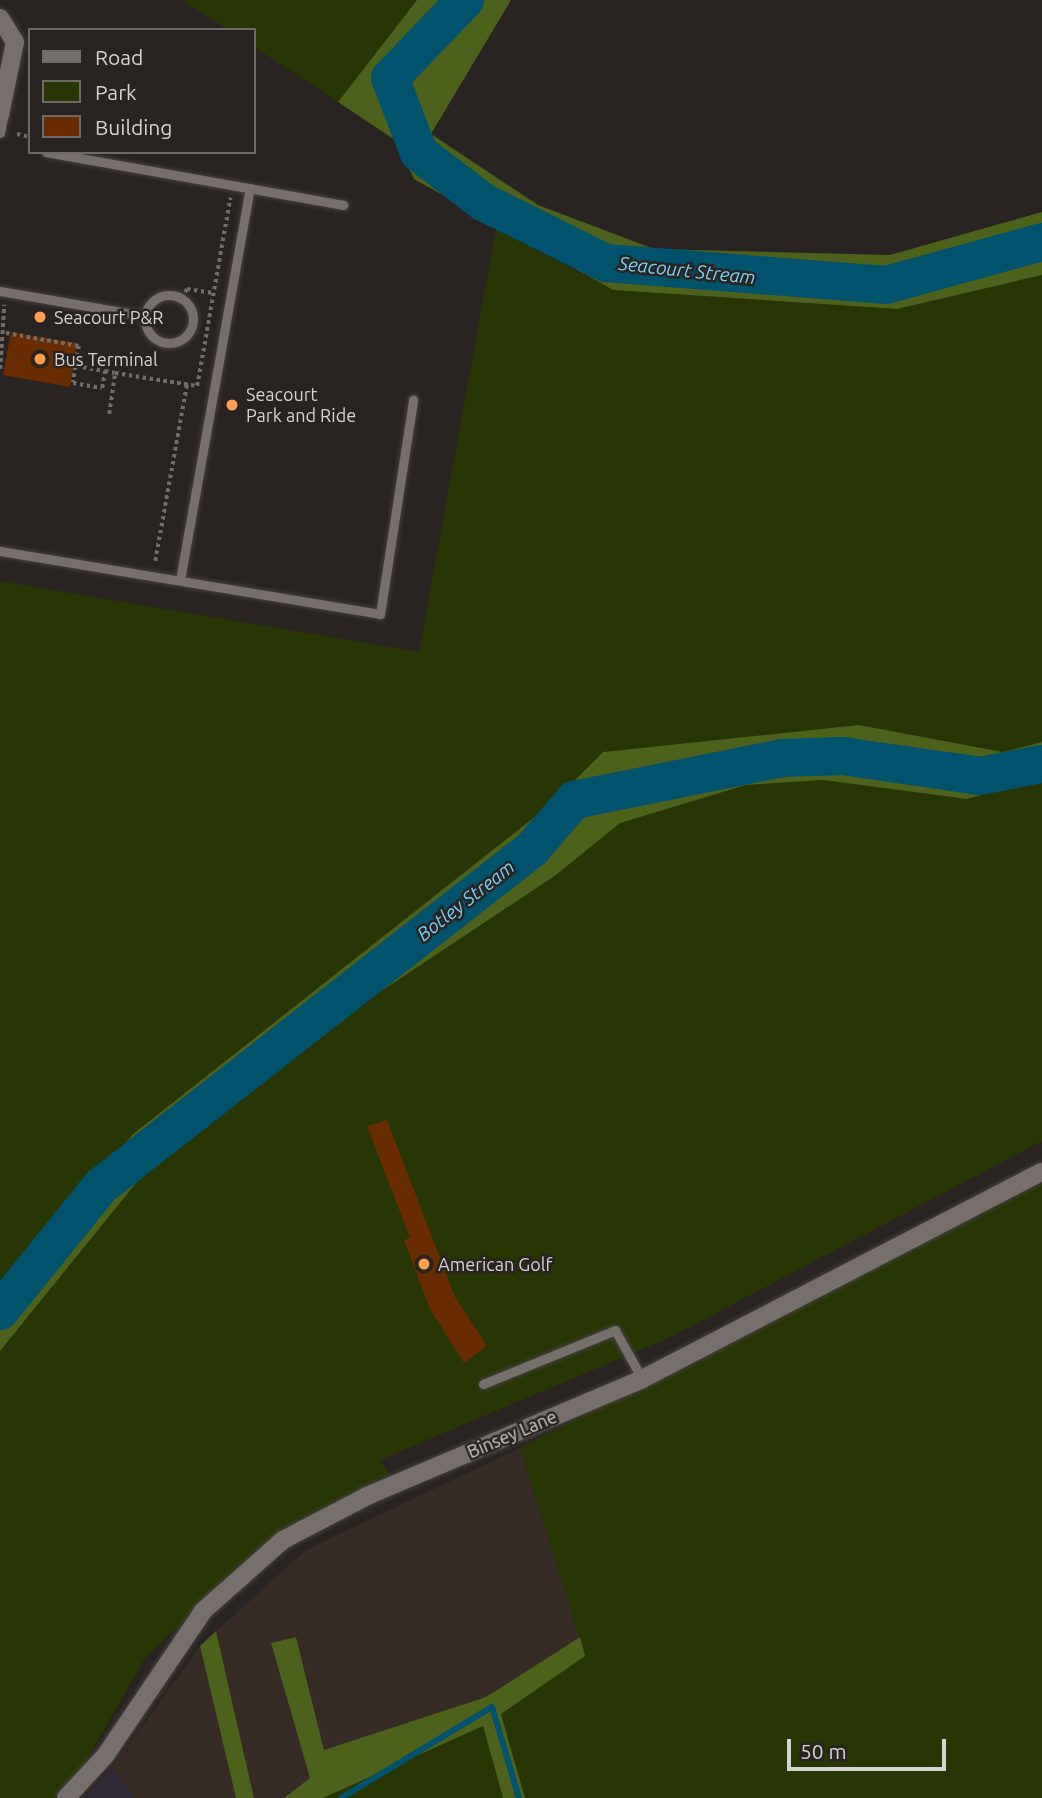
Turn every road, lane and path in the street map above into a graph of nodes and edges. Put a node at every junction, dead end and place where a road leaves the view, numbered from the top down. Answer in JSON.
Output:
{"nodes":[{"id":1,"x":0,"y":18,"type":"edge"},
{"id":2,"x":3,"y":111,"type":"edge"},
{"id":3,"x":0,"y":133,"type":"edge"},
{"id":4,"x":17,"y":134,"type":"dead end"},
{"id":5,"x":28,"y":136,"type":"edge"},
{"id":6,"x":57,"y":154,"type":"edge"},
{"id":7,"x":232,"y":185,"type":"junction"},
{"id":8,"x":250,"y":188,"type":"junction"},
{"id":9,"x":343,"y":205,"type":"dead end"},
{"id":10,"x":1,"y":292,"type":"edge"},
{"id":11,"x":213,"y":293,"type":"junction"},
{"id":12,"x":181,"y":298,"type":"junction"},
{"id":13,"x":145,"y":316,"type":"junction"},
{"id":14,"x":6,"y":333,"type":"junction"},
{"id":15,"x":1,"y":354,"type":"edge"},
{"id":16,"x":76,"y":366,"type":"junction"},
{"id":17,"x":0,"y":369,"type":"edge"},
{"id":18,"x":105,"y":371,"type":"junction"},
{"id":19,"x":115,"y":373,"type":"junction"},
{"id":20,"x":187,"y":384,"type":"junction"},
{"id":21,"x":413,"y":400,"type":"dead end"},
{"id":22,"x":108,"y":414,"type":"dead end"},
{"id":23,"x":0,"y":551,"type":"edge"},
{"id":24,"x":153,"y":576,"type":"junction"},
{"id":25,"x":180,"y":580,"type":"junction"},
{"id":26,"x":1042,"y":1171,"type":"edge"},
{"id":27,"x":642,"y":1379,"type":"junction"},
{"id":28,"x":483,"y":1384,"type":"dead end"},
{"id":29,"x":66,"y":1798,"type":"edge"}],
"edges":[{"from":1,"to":2,"type":"street"},
{"from":2,"to":3,"type":"lane"},
{"from":4,"to":5,"type":"path"},
{"from":6,"to":7,"type":"lane"},
{"from":7,"to":8,"type":"lane"},
{"from":7,"to":11,"type":"path"},
{"from":8,"to":9,"type":"lane"},
{"from":8,"to":25,"type":"lane"},
{"from":10,"to":13,"type":"lane"},
{"from":10,"to":14,"type":"path"},
{"from":11,"to":12,"type":"path"},
{"from":11,"to":20,"type":"path"},
{"from":12,"to":13,"type":"lane"},
{"from":12,"to":13,"type":"lane"},
{"from":14,"to":15,"type":"path"},
{"from":14,"to":16,"type":"path"},
{"from":15,"to":17,"type":"path"},
{"from":16,"to":18,"type":"path"},
{"from":16,"to":18,"type":"path"},
{"from":18,"to":19,"type":"path"},
{"from":19,"to":20,"type":"path"},
{"from":19,"to":22,"type":"path"},
{"from":20,"to":24,"type":"path"},
{"from":21,"to":25,"type":"lane"},
{"from":23,"to":24,"type":"lane"},
{"from":24,"to":25,"type":"lane"},
{"from":26,"to":27,"type":"street","name":"Binsey Lane"},
{"from":27,"to":28,"type":"lane"},
{"from":27,"to":29,"type":"street","name":"Binsey Lane"}]}
